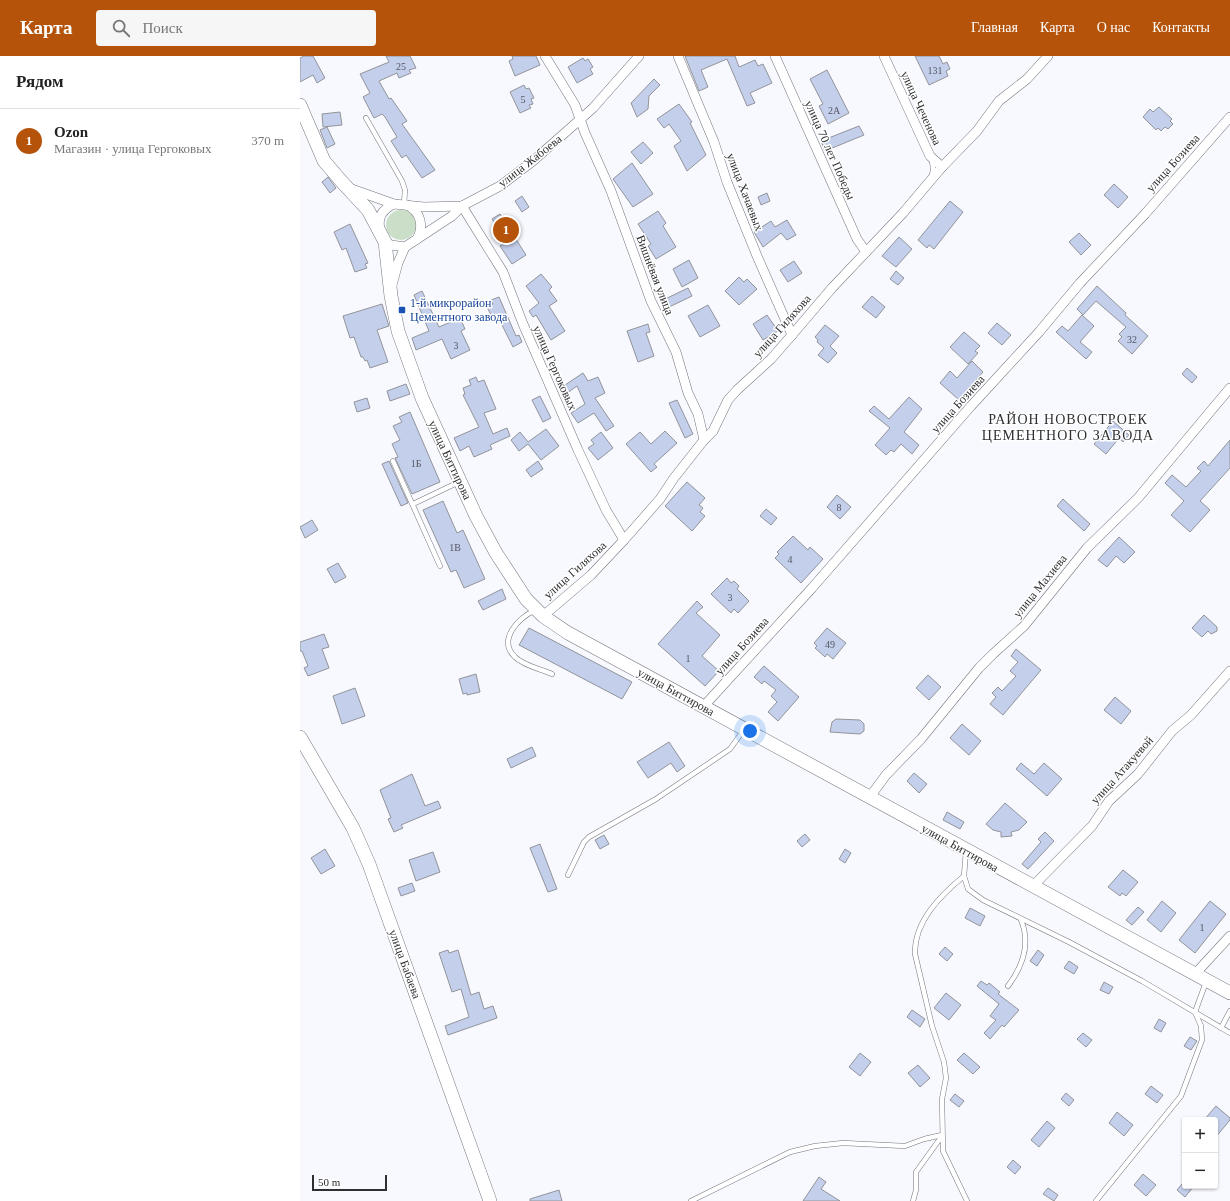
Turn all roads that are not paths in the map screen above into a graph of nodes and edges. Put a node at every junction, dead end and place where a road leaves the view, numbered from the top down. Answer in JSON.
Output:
{"nodes":[{"id":1,"x":545,"y":56,"type":"edge"},
{"id":2,"x":639,"y":56,"type":"edge"},
{"id":3,"x":678,"y":56,"type":"edge"},
{"id":4,"x":775,"y":56,"type":"edge"},
{"id":5,"x":884,"y":56,"type":"edge"},
{"id":6,"x":1045,"y":57,"type":"edge"},
{"id":7,"x":300,"y":105,"type":"edge"},
{"id":8,"x":1230,"y":117,"type":"edge"},
{"id":9,"x":366,"y":118,"type":"dead end"},
{"id":10,"x":580,"y":120,"type":"junction"},
{"id":11,"x":930,"y":156,"type":"junction"},
{"id":12,"x":942,"y":167,"type":"junction"},
{"id":13,"x":930,"y":182,"type":"junction"},
{"id":14,"x":349,"y":188,"type":"junction"},
{"id":15,"x":394,"y":204,"type":"junction"},
{"id":16,"x":404,"y":204,"type":"junction"},
{"id":17,"x":462,"y":206,"type":"junction"},
{"id":18,"x":383,"y":237,"type":"junction"},
{"id":19,"x":416,"y":240,"type":"junction"},
{"id":20,"x":405,"y":247,"type":"junction"},
{"id":21,"x":866,"y":252,"type":"junction"},
{"id":22,"x":391,"y":290,"type":"junction"},
{"id":23,"x":792,"y":336,"type":"junction"},
{"id":24,"x":1230,"y":388,"type":"edge"},
{"id":25,"x":704,"y":440,"type":"junction"},
{"id":26,"x":393,"y":461,"type":"dead end"},
{"id":27,"x":459,"y":482,"type":"junction"},
{"id":28,"x":413,"y":504,"type":"junction"},
{"id":29,"x":624,"y":540,"type":"junction"},
{"id":30,"x":440,"y":566,"type":"dead end"},
{"id":31,"x":539,"y":613,"type":"junction"},
{"id":32,"x":1230,"y":671,"type":"edge"},
{"id":33,"x":552,"y":674,"type":"dead end"},
{"id":34,"x":703,"y":707,"type":"junction"},
{"id":35,"x":744,"y":729,"type":"junction"},
{"id":36,"x":300,"y":737,"type":"edge"},
{"id":37,"x":869,"y":798,"type":"junction"},
{"id":38,"x":966,"y":851,"type":"junction"},
{"id":39,"x":568,"y":875,"type":"dead end"},
{"id":40,"x":964,"y":876,"type":"junction"},
{"id":41,"x":1032,"y":887,"type":"junction"},
{"id":42,"x":1021,"y":920,"type":"junction"},
{"id":43,"x":1230,"y":936,"type":"edge"},
{"id":44,"x":1195,"y":974,"type":"junction"},
{"id":45,"x":1207,"y":980,"type":"junction"},
{"id":46,"x":1008,"y":986,"type":"dead end"},
{"id":47,"x":1230,"y":993,"type":"edge"},
{"id":48,"x":1230,"y":1011,"type":"edge"},
{"id":49,"x":1195,"y":1012,"type":"junction"},
{"id":50,"x":1221,"y":1028,"type":"junction"},
{"id":51,"x":1230,"y":1033,"type":"edge"},
{"id":52,"x":942,"y":1135,"type":"junction"},
{"id":53,"x":490,"y":1201,"type":"edge"},
{"id":54,"x":691,"y":1201,"type":"edge"},
{"id":55,"x":913,"y":1201,"type":"edge"},
{"id":56,"x":966,"y":1201,"type":"edge"},
{"id":57,"x":1096,"y":1201,"type":"edge"}],
"edges":[{"from":1,"to":10,"type":"street","name":"Вишнёвая улица"},
{"from":2,"to":10,"type":"street","name":"улица Жабоева"},
{"from":3,"to":23,"type":"street","name":"улица Хачаевых"},
{"from":4,"to":21,"type":"street","name":"улица 70 лет Победы"},
{"from":5,"to":11,"type":"street","name":"улица Чеченова"},
{"from":6,"to":12,"type":"street","name":"улица Гиляхова"},
{"from":7,"to":14,"type":"street","name":"улица Жабоева"},
{"from":8,"to":34,"type":"street","name":"улица Бозиева"},
{"from":9,"to":16,"type":"lane"},
{"from":10,"to":17,"type":"street","name":"улица Жабоева"},
{"from":10,"to":25,"type":"street","name":"Вишнёвая улица"},
{"from":11,"to":12,"type":"street","name":"улица Чеченова"},
{"from":11,"to":13,"type":"lane"},
{"from":12,"to":13,"type":"street","name":"улица Гиляхова"},
{"from":13,"to":21,"type":"street","name":"улица Гиляхова"},
{"from":14,"to":15,"type":"street","name":"улица Жабоева"},
{"from":14,"to":18,"type":"street","name":"улица Биттирова"},
{"from":15,"to":16,"type":"street","name":"улица Жабоева"},
{"from":15,"to":18,"type":"street"},
{"from":16,"to":17,"type":"street","name":"улица Жабоева"},
{"from":16,"to":19,"type":"street"},
{"from":17,"to":19,"type":"street"},
{"from":17,"to":29,"type":"street","name":"улица Гергоковых"},
{"from":18,"to":20,"type":"street"},
{"from":18,"to":22,"type":"street","name":"улица Биттирова"},
{"from":19,"to":20,"type":"street"},
{"from":20,"to":22,"type":"street"},
{"from":21,"to":23,"type":"street","name":"улица Гиляхова"},
{"from":22,"to":27,"type":"street","name":"улица Биттирова"},
{"from":23,"to":25,"type":"street","name":"улица Гиляхова"},
{"from":24,"to":37,"type":"street","name":"улица Махиева"},
{"from":25,"to":29,"type":"street","name":"улица Гиляхова"},
{"from":26,"to":28,"type":"lane"},
{"from":27,"to":28,"type":"lane"},
{"from":27,"to":31,"type":"street","name":"улица Биттирова"},
{"from":28,"to":30,"type":"lane"},
{"from":29,"to":31,"type":"street","name":"улица Гиляхова"},
{"from":31,"to":33,"type":"lane"},
{"from":31,"to":34,"type":"street","name":"улица Биттирова"},
{"from":32,"to":41,"type":"street","name":"улица Атакуевой"},
{"from":34,"to":35,"type":"street","name":"улица Биттирова"},
{"from":35,"to":37,"type":"street","name":"улица Биттирова"},
{"from":35,"to":39,"type":"lane"},
{"from":36,"to":53,"type":"street","name":"улица Бабаева"},
{"from":37,"to":38,"type":"street","name":"улица Биттирова"},
{"from":38,"to":40,"type":"lane"},
{"from":38,"to":41,"type":"street","name":"улица Биттирова"},
{"from":40,"to":42,"type":"lane"},
{"from":40,"to":52,"type":"lane"},
{"from":41,"to":44,"type":"street","name":"улица Биттирова"},
{"from":42,"to":46,"type":"lane"},
{"from":42,"to":49,"type":"lane"},
{"from":43,"to":44,"type":"street"},
{"from":44,"to":45,"type":"street","name":"улица Биттирова"},
{"from":45,"to":47,"type":"street","name":"улица Биттирова"},
{"from":45,"to":49,"type":"lane"},
{"from":48,"to":50,"type":"lane"},
{"from":49,"to":50,"type":"lane"},
{"from":49,"to":57,"type":"lane"},
{"from":50,"to":51,"type":"lane"},
{"from":52,"to":54,"type":"lane"},
{"from":52,"to":55,"type":"lane"},
{"from":52,"to":56,"type":"lane"}]}
